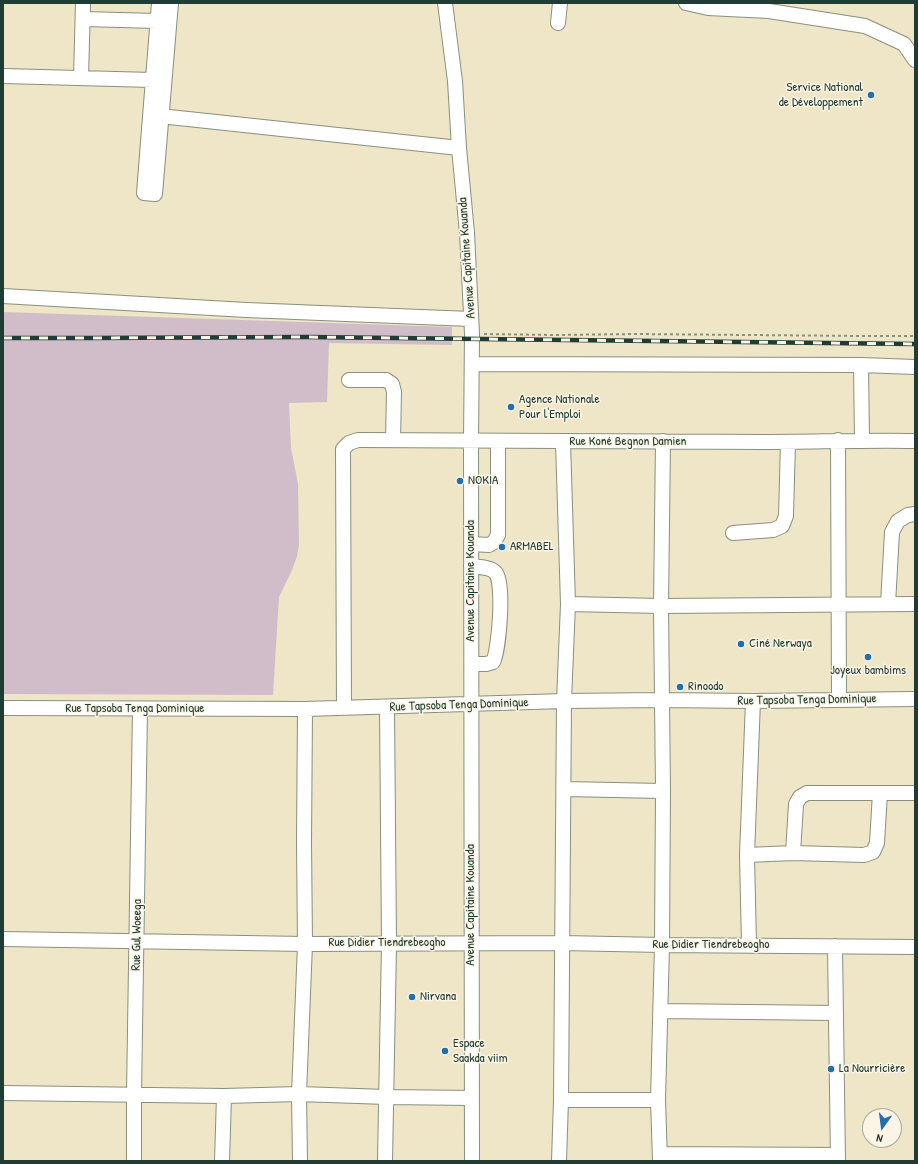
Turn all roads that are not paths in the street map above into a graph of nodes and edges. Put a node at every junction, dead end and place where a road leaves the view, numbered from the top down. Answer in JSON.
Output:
{"nodes":[{"id":1,"x":83,"y":3,"type":"edge"},
{"id":2,"x":159,"y":3,"type":"edge"},
{"id":3,"x":171,"y":3,"type":"edge"},
{"id":4,"x":445,"y":3,"type":"edge"},
{"id":5,"x":560,"y":3,"type":"edge"},
{"id":6,"x":686,"y":3,"type":"edge"},
{"id":7,"x":83,"y":19,"type":"junction"},
{"id":8,"x":157,"y":21,"type":"junction"},
{"id":9,"x":558,"y":23,"type":"dead end"},
{"id":10,"x":915,"y":60,"type":"edge"},
{"id":11,"x":3,"y":76,"type":"edge"},
{"id":12,"x":81,"y":78,"type":"junction"},
{"id":13,"x":153,"y":80,"type":"junction"},
{"id":14,"x":160,"y":116,"type":"junction"},
{"id":15,"x":459,"y":148,"type":"junction"},
{"id":16,"x":3,"y":296,"type":"edge"},
{"id":17,"x":471,"y":319,"type":"junction"},
{"id":18,"x":473,"y":364,"type":"junction"},
{"id":19,"x":861,"y":365,"type":"junction"},
{"id":20,"x":915,"y":367,"type":"edge"},
{"id":21,"x":349,"y":380,"type":"dead end"},
{"id":22,"x":393,"y":440,"type":"junction"},
{"id":23,"x":838,"y":440,"type":"junction"},
{"id":24,"x":862,"y":440,"type":"junction"},
{"id":25,"x":471,"y":441,"type":"junction"},
{"id":26,"x":498,"y":441,"type":"junction"},
{"id":27,"x":663,"y":441,"type":"junction"},
{"id":28,"x":915,"y":441,"type":"edge"},
{"id":29,"x":563,"y":442,"type":"junction"},
{"id":30,"x":788,"y":442,"type":"junction"},
{"id":31,"x":915,"y":514,"type":"edge"},
{"id":32,"x":733,"y":533,"type":"dead end"},
{"id":33,"x":471,"y":544,"type":"junction"},
{"id":34,"x":471,"y":566,"type":"junction"},
{"id":35,"x":568,"y":604,"type":"junction"},
{"id":36,"x":838,"y":604,"type":"junction"},
{"id":37,"x":888,"y":604,"type":"junction"},
{"id":38,"x":915,"y":604,"type":"edge"},
{"id":39,"x":661,"y":606,"type":"junction"},
{"id":40,"x":472,"y":664,"type":"junction"},
{"id":41,"x":662,"y":700,"type":"junction"},
{"id":42,"x":839,"y":700,"type":"junction"},
{"id":43,"x":915,"y":700,"type":"edge"},
{"id":44,"x":564,"y":701,"type":"junction"},
{"id":45,"x":753,"y":701,"type":"junction"},
{"id":46,"x":472,"y":705,"type":"junction"},
{"id":47,"x":387,"y":707,"type":"junction"},
{"id":48,"x":3,"y":708,"type":"edge"},
{"id":49,"x":344,"y":708,"type":"junction"},
{"id":50,"x":140,"y":709,"type":"junction"},
{"id":51,"x":306,"y":709,"type":"junction"},
{"id":52,"x":564,"y":789,"type":"junction"},
{"id":53,"x":663,"y":791,"type":"junction"},
{"id":54,"x":880,"y":793,"type":"junction"},
{"id":55,"x":915,"y":793,"type":"edge"},
{"id":56,"x":793,"y":853,"type":"junction"},
{"id":57,"x":746,"y":854,"type":"junction"},
{"id":58,"x":3,"y":939,"type":"edge"},
{"id":59,"x":138,"y":941,"type":"junction"},
{"id":60,"x":471,"y":943,"type":"junction"},
{"id":61,"x":562,"y":943,"type":"junction"},
{"id":62,"x":305,"y":944,"type":"junction"},
{"id":63,"x":389,"y":944,"type":"junction"},
{"id":64,"x":662,"y":945,"type":"junction"},
{"id":65,"x":749,"y":946,"type":"junction"},
{"id":66,"x":835,"y":946,"type":"junction"},
{"id":67,"x":915,"y":947,"type":"edge"},
{"id":68,"x":661,"y":1011,"type":"junction"},
{"id":69,"x":836,"y":1013,"type":"junction"},
{"id":70,"x":3,"y":1093,"type":"edge"},
{"id":71,"x":134,"y":1094,"type":"junction"},
{"id":72,"x":299,"y":1094,"type":"junction"},
{"id":73,"x":224,"y":1096,"type":"junction"},
{"id":74,"x":387,"y":1097,"type":"junction"},
{"id":75,"x":472,"y":1098,"type":"junction"},
{"id":76,"x":561,"y":1100,"type":"junction"},
{"id":77,"x":658,"y":1100,"type":"junction"},
{"id":78,"x":660,"y":1158,"type":"edge"},
{"id":79,"x":838,"y":1158,"type":"edge"},
{"id":80,"x":134,"y":1161,"type":"edge"},
{"id":81,"x":222,"y":1161,"type":"edge"},
{"id":82,"x":300,"y":1161,"type":"edge"},
{"id":83,"x":385,"y":1161,"type":"edge"},
{"id":84,"x":472,"y":1161,"type":"edge"},
{"id":85,"x":559,"y":1161,"type":"edge"}],
"edges":[{"from":1,"to":7,"type":"street"},
{"from":2,"to":8,"type":"street"},
{"from":3,"to":14,"type":"street"},
{"from":4,"to":15,"type":"street","name":"Avenue Capitaine Kouanda"},
{"from":5,"to":9,"type":"street"},
{"from":6,"to":10,"type":"street"},
{"from":7,"to":8,"type":"street"},
{"from":7,"to":12,"type":"street"},
{"from":8,"to":13,"type":"street"},
{"from":11,"to":12,"type":"street"},
{"from":12,"to":13,"type":"street"},
{"from":13,"to":14,"type":"street"},
{"from":14,"to":15,"type":"street"},
{"from":15,"to":17,"type":"street","name":"Avenue Capitaine Kouanda"},
{"from":16,"to":17,"type":"street"},
{"from":17,"to":18,"type":"street","name":"Avenue Capitaine Kouanda"},
{"from":18,"to":19,"type":"street"},
{"from":18,"to":25,"type":"street","name":"Avenue Capitaine Kouanda"},
{"from":19,"to":20,"type":"street"},
{"from":19,"to":24,"type":"street"},
{"from":21,"to":22,"type":"street"},
{"from":22,"to":25,"type":"street","name":"Rue Koné Begnon Damien"},
{"from":22,"to":49,"type":"street","name":"Rue Koné Begnon Damien"},
{"from":23,"to":24,"type":"street","name":"Rue Koné Begnon Damien"},
{"from":23,"to":30,"type":"street","name":"Rue Koné Begnon Damien"},
{"from":23,"to":36,"type":"street"},
{"from":24,"to":28,"type":"street","name":"Rue Koné Begnon Damien"},
{"from":25,"to":26,"type":"street","name":"Rue Koné Begnon Damien"},
{"from":25,"to":33,"type":"street","name":"Avenue Capitaine Kouanda"},
{"from":26,"to":29,"type":"street","name":"Rue Koné Begnon Damien"},
{"from":26,"to":33,"type":"street"},
{"from":27,"to":29,"type":"street","name":"Rue Koné Begnon Damien"},
{"from":27,"to":30,"type":"street","name":"Rue Koné Begnon Damien"},
{"from":27,"to":39,"type":"street"},
{"from":29,"to":35,"type":"street"},
{"from":30,"to":32,"type":"street"},
{"from":31,"to":37,"type":"street"},
{"from":33,"to":34,"type":"street","name":"Avenue Capitaine Kouanda"},
{"from":34,"to":40,"type":"street","name":"Avenue Capitaine Kouanda"},
{"from":34,"to":40,"type":"street"},
{"from":35,"to":39,"type":"street"},
{"from":35,"to":44,"type":"street"},
{"from":36,"to":37,"type":"street"},
{"from":36,"to":39,"type":"street"},
{"from":36,"to":42,"type":"street"},
{"from":37,"to":38,"type":"street"},
{"from":39,"to":41,"type":"street"},
{"from":40,"to":46,"type":"street","name":"Avenue Capitaine Kouanda"},
{"from":41,"to":44,"type":"street","name":"Rue Tapsoba Tenga Dominique"},
{"from":41,"to":45,"type":"street","name":"Rue Tapsoba Tenga Dominique"},
{"from":41,"to":53,"type":"street"},
{"from":42,"to":43,"type":"street","name":"Rue Tapsoba Tenga Dominique"},
{"from":42,"to":45,"type":"street","name":"Rue Tapsoba Tenga Dominique"},
{"from":44,"to":46,"type":"street","name":"Rue Tapsoba Tenga Dominique"},
{"from":44,"to":52,"type":"street"},
{"from":45,"to":57,"type":"street"},
{"from":46,"to":47,"type":"street","name":"Rue Tapsoba Tenga Dominique"},
{"from":46,"to":60,"type":"street","name":"Avenue Capitaine Kouanda"},
{"from":47,"to":49,"type":"street","name":"Rue Tapsoba Tenga Dominique"},
{"from":47,"to":63,"type":"street"},
{"from":48,"to":50,"type":"street","name":"Rue Tapsoba Tenga Dominique"},
{"from":49,"to":51,"type":"street","name":"Rue Tapsoba Tenga Dominique"},
{"from":50,"to":51,"type":"street","name":"Rue Tapsoba Tenga Dominique"},
{"from":50,"to":59,"type":"street","name":"Rue Gul Woeega"},
{"from":51,"to":62,"type":"street"},
{"from":52,"to":53,"type":"street"},
{"from":52,"to":61,"type":"street"},
{"from":53,"to":64,"type":"street"},
{"from":54,"to":55,"type":"street"},
{"from":54,"to":56,"type":"street"},
{"from":54,"to":56,"type":"street"},
{"from":56,"to":57,"type":"street"},
{"from":57,"to":65,"type":"street"},
{"from":58,"to":59,"type":"street","name":"Rue Didier Tiendrebeogho"},
{"from":59,"to":62,"type":"street","name":"Rue Didier Tiendrebeogho"},
{"from":59,"to":71,"type":"street","name":"Rue Gul Woeega"},
{"from":60,"to":61,"type":"street","name":"Rue Didier Tiendrebeogho"},
{"from":60,"to":63,"type":"street","name":"Rue Didier Tiendrebeogho"},
{"from":60,"to":75,"type":"street","name":"Avenue Capitaine Kouanda"},
{"from":61,"to":64,"type":"street","name":"Rue Didier Tiendrebeogho"},
{"from":61,"to":76,"type":"street"},
{"from":62,"to":63,"type":"street","name":"Rue Didier Tiendrebeogho"},
{"from":62,"to":72,"type":"street"},
{"from":63,"to":74,"type":"street"},
{"from":64,"to":65,"type":"street","name":"Rue Didier Tiendrebeogho"},
{"from":64,"to":68,"type":"street"},
{"from":65,"to":66,"type":"street","name":"Rue Didier Tiendrebeogho"},
{"from":66,"to":67,"type":"street","name":"Rue Didier Tiendrebeogho"},
{"from":66,"to":69,"type":"street"},
{"from":68,"to":69,"type":"street"},
{"from":68,"to":77,"type":"street"},
{"from":69,"to":79,"type":"street"},
{"from":70,"to":71,"type":"street"},
{"from":71,"to":73,"type":"street"},
{"from":71,"to":80,"type":"street","name":"Rue Gul Woeega"},
{"from":72,"to":73,"type":"street"},
{"from":72,"to":74,"type":"street"},
{"from":72,"to":82,"type":"street"},
{"from":73,"to":81,"type":"street"},
{"from":74,"to":75,"type":"street"},
{"from":74,"to":83,"type":"street"},
{"from":75,"to":84,"type":"street","name":"Avenue Capitaine Kouanda"},
{"from":76,"to":77,"type":"street"},
{"from":76,"to":85,"type":"street"},
{"from":77,"to":78,"type":"street"},
{"from":78,"to":79,"type":"street"}]}
